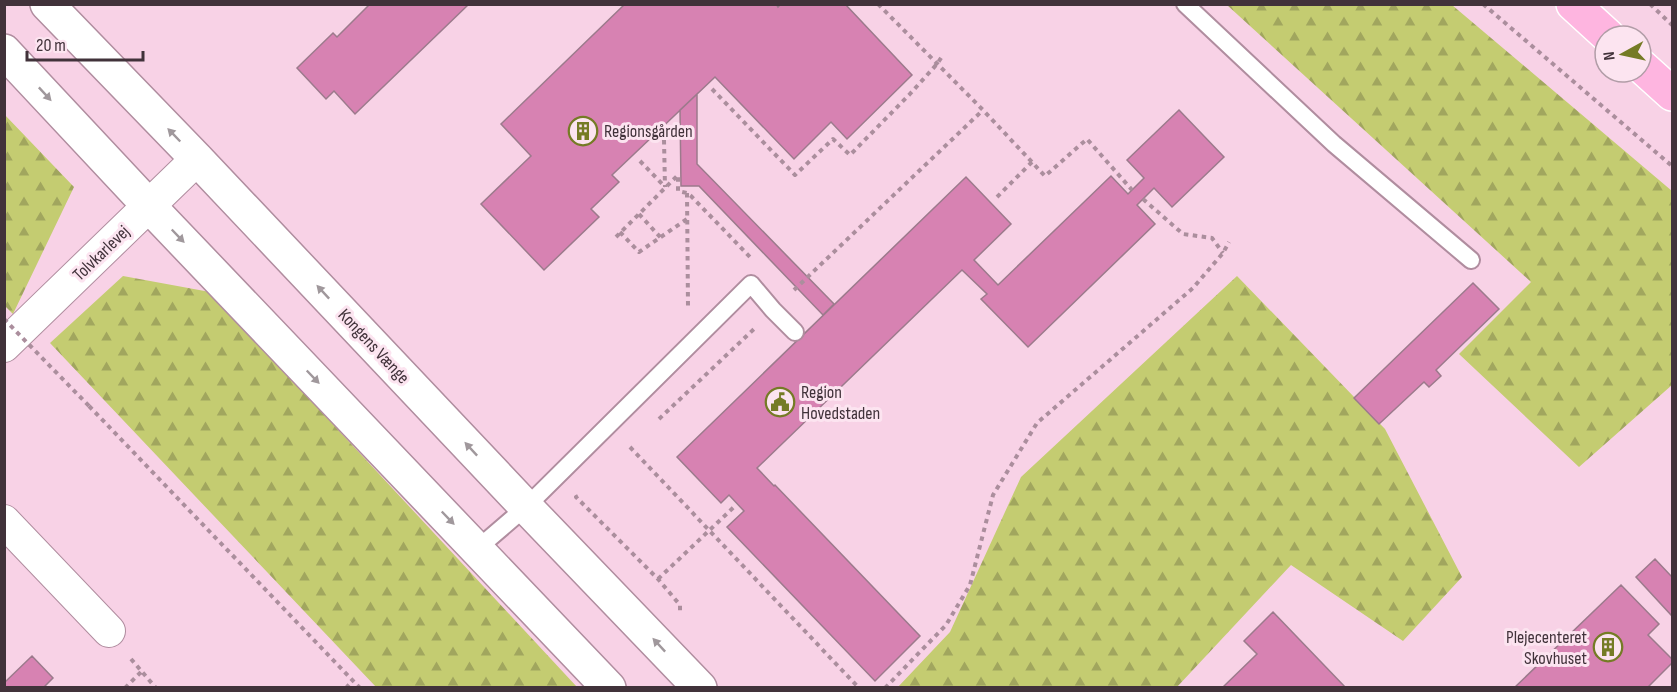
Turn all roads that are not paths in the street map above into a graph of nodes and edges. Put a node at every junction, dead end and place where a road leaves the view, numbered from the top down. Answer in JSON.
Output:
{"nodes":[{"id":1,"x":47,"y":4,"type":"edge"},
{"id":2,"x":1185,"y":4,"type":"edge"},
{"id":3,"x":1573,"y":4,"type":"edge"},
{"id":4,"x":1595,"y":24,"type":"edge"},
{"id":5,"x":4,"y":51,"type":"edge"},
{"id":6,"x":1653,"y":77,"type":"edge"},
{"id":7,"x":1672,"y":94,"type":"edge"},
{"id":8,"x":197,"y":159,"type":"junction"},
{"id":9,"x":149,"y":206,"type":"junction"},
{"id":10,"x":1471,"y":260,"type":"dead end"},
{"id":11,"x":795,"y":332,"type":"dead end"},
{"id":12,"x":4,"y":346,"type":"edge"},
{"id":13,"x":526,"y":507,"type":"junction"},
{"id":14,"x":4,"y":520,"type":"edge"},
{"id":15,"x":477,"y":549,"type":"junction"},
{"id":16,"x":109,"y":631,"type":"dead end"},
{"id":17,"x":609,"y":687,"type":"edge"},
{"id":18,"x":699,"y":687,"type":"edge"}],
"edges":[{"from":8,"to":1,"type":"street","name":"Kongens Vænge","one_way":true},
{"from":2,"to":10,"type":"lane"},
{"from":3,"to":4,"type":"main road"},
{"from":5,"to":9,"type":"street","one_way":true},
{"from":6,"to":7,"type":"main road"},
{"from":8,"to":9,"type":"street","name":"Tolvkarlevej"},
{"from":13,"to":8,"type":"street","name":"Kongens Vænge","one_way":true},
{"from":9,"to":12,"type":"street","name":"Tolvkarlevej"},
{"from":9,"to":15,"type":"street","one_way":true},
{"from":11,"to":13,"type":"lane"},
{"from":13,"to":15,"type":"lane"},
{"from":18,"to":13,"type":"street","name":"Kongens Vænge","one_way":true},
{"from":14,"to":16,"type":"street"},
{"from":15,"to":17,"type":"street"}]}
